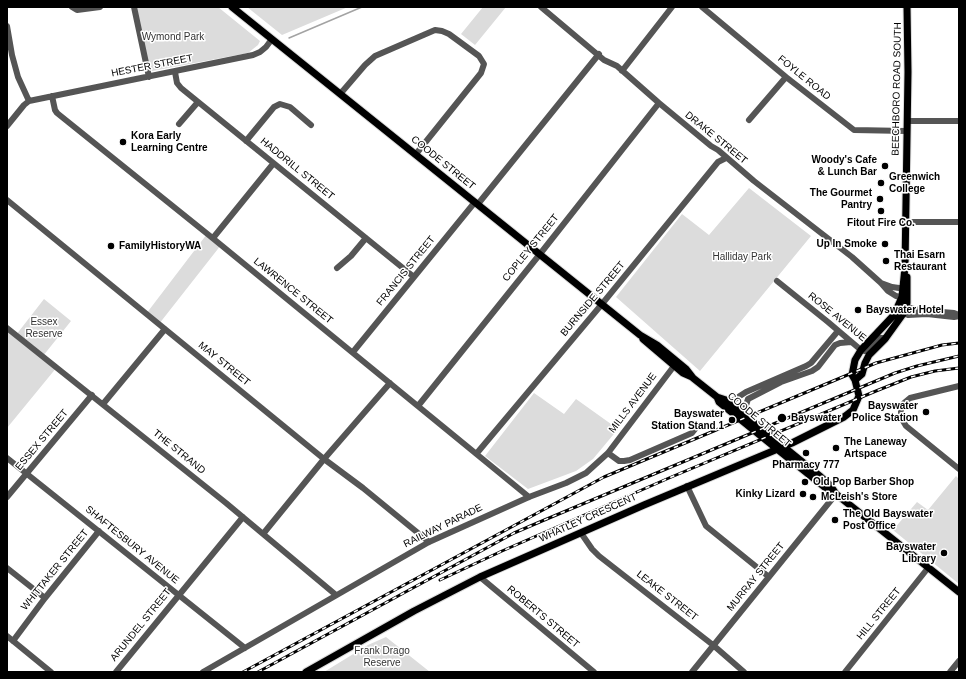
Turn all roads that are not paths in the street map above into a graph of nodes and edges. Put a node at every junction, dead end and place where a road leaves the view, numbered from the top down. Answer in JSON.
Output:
{"nodes":[{"id":1,"x":72,"y":7,"type":"edge"},
{"id":2,"x":100,"y":7,"type":"edge"},
{"id":3,"x":134,"y":7,"type":"edge"},
{"id":4,"x":232,"y":7,"type":"edge"},
{"id":5,"x":541,"y":7,"type":"edge"},
{"id":6,"x":672,"y":7,"type":"edge"},
{"id":7,"x":702,"y":7,"type":"edge"},
{"id":8,"x":907,"y":7,"type":"edge"},
{"id":9,"x":7,"y":26,"type":"edge"},
{"id":10,"x":272,"y":39,"type":"junction"},
{"id":11,"x":599,"y":54,"type":"junction"},
{"id":12,"x":622,"y":71,"type":"junction"},
{"id":13,"x":175,"y":72,"type":"junction"},
{"id":14,"x":149,"y":77,"type":"junction"},
{"id":15,"x":786,"y":77,"type":"junction"},
{"id":16,"x":341,"y":93,"type":"junction"},
{"id":17,"x":52,"y":96,"type":"junction"},
{"id":18,"x":29,"y":101,"type":"junction"},
{"id":19,"x":198,"y":102,"type":"junction"},
{"id":20,"x":659,"y":103,"type":"junction"},
{"id":21,"x":749,"y":120,"type":"dead end"},
{"id":22,"x":907,"y":121,"type":"junction"},
{"id":23,"x":959,"y":121,"type":"edge"},
{"id":24,"x":179,"y":124,"type":"dead end"},
{"id":25,"x":312,"y":125,"type":"dead end"},
{"id":26,"x":7,"y":126,"type":"edge"},
{"id":27,"x":906,"y":131,"type":"junction"},
{"id":28,"x":246,"y":141,"type":"junction"},
{"id":29,"x":416,"y":154,"type":"junction"},
{"id":30,"x":726,"y":158,"type":"junction"},
{"id":31,"x":273,"y":164,"type":"junction"},
{"id":32,"x":7,"y":200,"type":"edge"},
{"id":33,"x":477,"y":203,"type":"junction"},
{"id":34,"x":906,"y":222,"type":"junction"},
{"id":35,"x":959,"y":222,"type":"edge"},
{"id":36,"x":213,"y":238,"type":"junction"},
{"id":37,"x":366,"y":238,"type":"junction"},
{"id":38,"x":540,"y":254,"type":"junction"},
{"id":39,"x":337,"y":268,"type":"dead end"},
{"id":40,"x":414,"y":277,"type":"junction"},
{"id":41,"x":777,"y":281,"type":"dead end"},
{"id":42,"x":881,"y":282,"type":"junction"},
{"id":43,"x":905,"y":289,"type":"junction"},
{"id":44,"x":905,"y":298,"type":"junction"},
{"id":45,"x":602,"y":304,"type":"junction"},
{"id":46,"x":901,"y":309,"type":"junction"},
{"id":47,"x":959,"y":315,"type":"edge"},
{"id":48,"x":7,"y":328,"type":"edge"},
{"id":49,"x":165,"y":329,"type":"junction"},
{"id":50,"x":838,"y":331,"type":"junction"},
{"id":51,"x":640,"y":335,"type":"junction"},
{"id":52,"x":886,"y":338,"type":"junction"},
{"id":53,"x":851,"y":342,"type":"junction"},
{"id":54,"x":861,"y":350,"type":"junction"},
{"id":55,"x":353,"y":352,"type":"junction"},
{"id":56,"x":674,"y":366,"type":"junction"},
{"id":57,"x":693,"y":378,"type":"junction"},
{"id":58,"x":855,"y":380,"type":"junction"},
{"id":59,"x":390,"y":383,"type":"junction"},
{"id":60,"x":959,"y":386,"type":"edge"},
{"id":61,"x":92,"y":395,"type":"junction"},
{"id":62,"x":717,"y":396,"type":"junction"},
{"id":63,"x":730,"y":403,"type":"junction"},
{"id":64,"x":103,"y":404,"type":"junction"},
{"id":65,"x":418,"y":406,"type":"junction"},
{"id":66,"x":743,"y":415,"type":"junction"},
{"id":67,"x":696,"y":428,"type":"dead end"},
{"id":68,"x":780,"y":448,"type":"junction"},
{"id":69,"x":477,"y":453,"type":"junction"},
{"id":70,"x":608,"y":453,"type":"junction"},
{"id":71,"x":7,"y":458,"type":"edge"},
{"id":72,"x":324,"y":459,"type":"junction"},
{"id":73,"x":959,"y":469,"type":"edge"},
{"id":74,"x":28,"y":473,"type":"junction"},
{"id":75,"x":687,"y":486,"type":"junction"},
{"id":76,"x":836,"y":494,"type":"junction"},
{"id":77,"x":7,"y":497,"type":"edge"},
{"id":78,"x":529,"y":497,"type":"junction"},
{"id":79,"x":243,"y":517,"type":"junction"},
{"id":80,"x":99,"y":531,"type":"junction"},
{"id":81,"x":581,"y":533,"type":"junction"},
{"id":82,"x":263,"y":534,"type":"junction"},
{"id":83,"x":429,"y":542,"type":"junction"},
{"id":84,"x":7,"y":568,"type":"edge"},
{"id":85,"x":928,"y":568,"type":"junction"},
{"id":86,"x":480,"y":577,"type":"junction"},
{"id":87,"x":769,"y":577,"type":"junction"},
{"id":88,"x":959,"y":592,"type":"edge"},
{"id":89,"x":336,"y":595,"type":"junction"},
{"id":90,"x":179,"y":596,"type":"junction"},
{"id":91,"x":45,"y":598,"type":"junction"},
{"id":92,"x":7,"y":636,"type":"edge"},
{"id":93,"x":13,"y":640,"type":"junction"},
{"id":94,"x":713,"y":645,"type":"junction"},
{"id":95,"x":244,"y":648,"type":"junction"},
{"id":96,"x":959,"y":661,"type":"edge"},
{"id":97,"x":51,"y":672,"type":"edge"},
{"id":98,"x":116,"y":672,"type":"edge"},
{"id":99,"x":203,"y":672,"type":"edge"},
{"id":100,"x":308,"y":672,"type":"edge"},
{"id":101,"x":594,"y":672,"type":"edge"},
{"id":102,"x":692,"y":672,"type":"edge"},
{"id":103,"x":744,"y":672,"type":"edge"},
{"id":104,"x":845,"y":672,"type":"edge"},
{"id":105,"x":950,"y":672,"type":"edge"}],
"edges":[{"from":1,"to":2,"type":"street"},
{"from":3,"to":14,"type":"street"},
{"from":4,"to":10,"type":"main road","name":"COODE STREET"},
{"from":5,"to":11,"type":"street","name":"DRAKE STREET"},
{"from":6,"to":12,"type":"street"},
{"from":7,"to":15,"type":"street","name":"FOYLE ROAD"},
{"from":8,"to":22,"type":"main road","name":"BEECHBORO ROAD SOUTH"},
{"from":9,"to":18,"type":"street"},
{"from":10,"to":13,"type":"street","name":"HESTER STREET"},
{"from":10,"to":16,"type":"main road","name":"COODE STREET"},
{"from":11,"to":12,"type":"street","name":"DRAKE STREET"},
{"from":11,"to":33,"type":"street","name":"FRANCIS STREET"},
{"from":12,"to":20,"type":"street","name":"DRAKE STREET"},
{"from":13,"to":14,"type":"street","name":"HESTER STREET"},
{"from":13,"to":19,"type":"street","name":"HADDRILL STREET"},
{"from":14,"to":17,"type":"street","name":"HESTER STREET"},
{"from":15,"to":21,"type":"street"},
{"from":15,"to":27,"type":"street","name":"FOYLE ROAD"},
{"from":16,"to":29,"type":"main road","name":"COODE STREET"},
{"from":16,"to":29,"type":"street"},
{"from":17,"to":18,"type":"street","name":"HESTER STREET"},
{"from":17,"to":36,"type":"street","name":"LAWRENCE STREET"},
{"from":18,"to":26,"type":"street"},
{"from":19,"to":24,"type":"street"},
{"from":19,"to":28,"type":"street","name":"HADDRILL STREET"},
{"from":20,"to":30,"type":"street","name":"DRAKE STREET"},
{"from":20,"to":38,"type":"street","name":"COPLEY STREET"},
{"from":22,"to":23,"type":"street"},
{"from":22,"to":27,"type":"main road","name":"BEECHBORO ROAD SOUTH"},
{"from":25,"to":28,"type":"street"},
{"from":27,"to":34,"type":"main road","name":"BEECHBORO ROAD SOUTH"},
{"from":28,"to":31,"type":"street","name":"HADDRILL STREET"},
{"from":29,"to":33,"type":"main road","name":"COODE STREET"},
{"from":30,"to":42,"type":"street","name":"DRAKE STREET"},
{"from":30,"to":45,"type":"street","name":"BURNSIDE STREET"},
{"from":31,"to":36,"type":"street"},
{"from":31,"to":37,"type":"street","name":"HADDRILL STREET"},
{"from":32,"to":49,"type":"street","name":"MAY STREET"},
{"from":33,"to":38,"type":"main road","name":"COODE STREET"},
{"from":33,"to":40,"type":"street","name":"FRANCIS STREET"},
{"from":34,"to":35,"type":"street"},
{"from":34,"to":43,"type":"main road","name":"BEECHBORO ROAD SOUTH"},
{"from":36,"to":55,"type":"street","name":"LAWRENCE STREET"},
{"from":37,"to":39,"type":"street"},
{"from":37,"to":40,"type":"street","name":"HADDRILL STREET"},
{"from":38,"to":45,"type":"main road","name":"COODE STREET"},
{"from":38,"to":65,"type":"street","name":"COPLEY STREET"},
{"from":40,"to":55,"type":"street","name":"FRANCIS STREET"},
{"from":41,"to":50,"type":"street","name":"ROSE AVENUE"},
{"from":42,"to":43,"type":"street","name":"DRAKE STREET"},
{"from":42,"to":44,"type":"street","name":"DRAKE STREET"},
{"from":43,"to":44,"type":"main road","name":"BEECHBORO ROAD SOUTH"},
{"from":44,"to":46,"type":"main road","name":"BEECHBORO ROAD SOUTH"},
{"from":45,"to":51,"type":"main road","name":"COODE STREET"},
{"from":45,"to":69,"type":"street","name":"BURNSIDE STREET"},
{"from":46,"to":47,"type":"street"},
{"from":46,"to":52,"type":"main road"},
{"from":46,"to":54,"type":"main road"},
{"from":48,"to":61,"type":"street","name":"THE STRAND"},
{"from":49,"to":64,"type":"street"},
{"from":49,"to":72,"type":"street","name":"MAY STREET"},
{"from":50,"to":53,"type":"street","name":"ROSE AVENUE"},
{"from":50,"to":63,"type":"street"},
{"from":51,"to":56,"type":"main road","name":"COODE STREET"},
{"from":51,"to":57,"type":"main road","name":"COODE STREET"},
{"from":52,"to":54,"type":"street","name":"ROSE AVENUE"},
{"from":52,"to":58,"type":"main road"},
{"from":53,"to":54,"type":"street","name":"ROSE AVENUE"},
{"from":53,"to":66,"type":"street"},
{"from":54,"to":58,"type":"main road","name":"WHATLEY CRESCENT"},
{"from":55,"to":59,"type":"street","name":"LAWRENCE STREET"},
{"from":56,"to":57,"type":"main road","name":"COODE STREET"},
{"from":56,"to":70,"type":"street","name":"MILLS AVENUE"},
{"from":57,"to":62,"type":"main road","name":"COODE STREET"},
{"from":58,"to":68,"type":"main road","name":"WHATLEY CRESCENT"},
{"from":59,"to":65,"type":"street","name":"LAWRENCE STREET"},
{"from":59,"to":72,"type":"street"},
{"from":60,"to":73,"type":"street"},
{"from":61,"to":64,"type":"street","name":"THE STRAND"},
{"from":61,"to":74,"type":"street","name":"ESSEX STREET"},
{"from":62,"to":63,"type":"main road","name":"COODE STREET"},
{"from":62,"to":68,"type":"main road","name":"COODE STREET"},
{"from":63,"to":66,"type":"main road","name":"COODE STREET"},
{"from":64,"to":79,"type":"street","name":"THE STRAND"},
{"from":65,"to":69,"type":"street","name":"LAWRENCE STREET"},
{"from":66,"to":68,"type":"main road","name":"COODE STREET"},
{"from":67,"to":70,"type":"street"},
{"from":68,"to":75,"type":"main road","name":"WHATLEY CRESCENT"},
{"from":68,"to":76,"type":"main road","name":"COODE STREET"},
{"from":68,"to":76,"type":"main road"},
{"from":69,"to":78,"type":"street","name":"LAWRENCE STREET"},
{"from":70,"to":78,"type":"street","name":"RAILWAY PARADE"},
{"from":71,"to":74,"type":"street","name":"SHAFTESBURY AVENUE"},
{"from":72,"to":82,"type":"street"},
{"from":72,"to":83,"type":"street","name":"MAY STREET"},
{"from":74,"to":77,"type":"street","name":"ESSEX STREET"},
{"from":74,"to":80,"type":"street","name":"SHAFTESBURY AVENUE"},
{"from":75,"to":81,"type":"main road","name":"WHATLEY CRESCENT"},
{"from":75,"to":87,"type":"street"},
{"from":76,"to":85,"type":"main road"},
{"from":76,"to":87,"type":"street","name":"MURRAY STREET"},
{"from":78,"to":83,"type":"street","name":"RAILWAY PARADE"},
{"from":79,"to":82,"type":"street","name":"THE STRAND"},
{"from":79,"to":90,"type":"street","name":"ARUNDEL STREET"},
{"from":80,"to":90,"type":"street","name":"SHAFTESBURY AVENUE"},
{"from":80,"to":91,"type":"street","name":"WHITTAKER STREET"},
{"from":81,"to":86,"type":"main road","name":"WHATLEY CRESCENT"},
{"from":81,"to":94,"type":"street","name":"LEAKE STREET"},
{"from":82,"to":89,"type":"street","name":"THE STRAND"},
{"from":83,"to":89,"type":"street","name":"RAILWAY PARADE"},
{"from":84,"to":91,"type":"street"},
{"from":85,"to":88,"type":"main road"},
{"from":85,"to":104,"type":"street","name":"HILL STREET"},
{"from":86,"to":100,"type":"main road","name":"WHATLEY CRESCENT"},
{"from":86,"to":101,"type":"street","name":"ROBERTS STREET"},
{"from":87,"to":94,"type":"street","name":"MURRAY STREET"},
{"from":89,"to":95,"type":"street","name":"RAILWAY PARADE"},
{"from":90,"to":95,"type":"street","name":"SHAFTESBURY AVENUE"},
{"from":90,"to":98,"type":"street","name":"ARUNDEL STREET"},
{"from":91,"to":93,"type":"street","name":"WHITTAKER STREET"},
{"from":92,"to":93,"type":"street"},
{"from":93,"to":97,"type":"street"},
{"from":94,"to":102,"type":"street","name":"MURRAY STREET"},
{"from":94,"to":103,"type":"street","name":"LEAKE STREET"},
{"from":95,"to":99,"type":"street","name":"RAILWAY PARADE"},
{"from":96,"to":105,"type":"street"}]}
